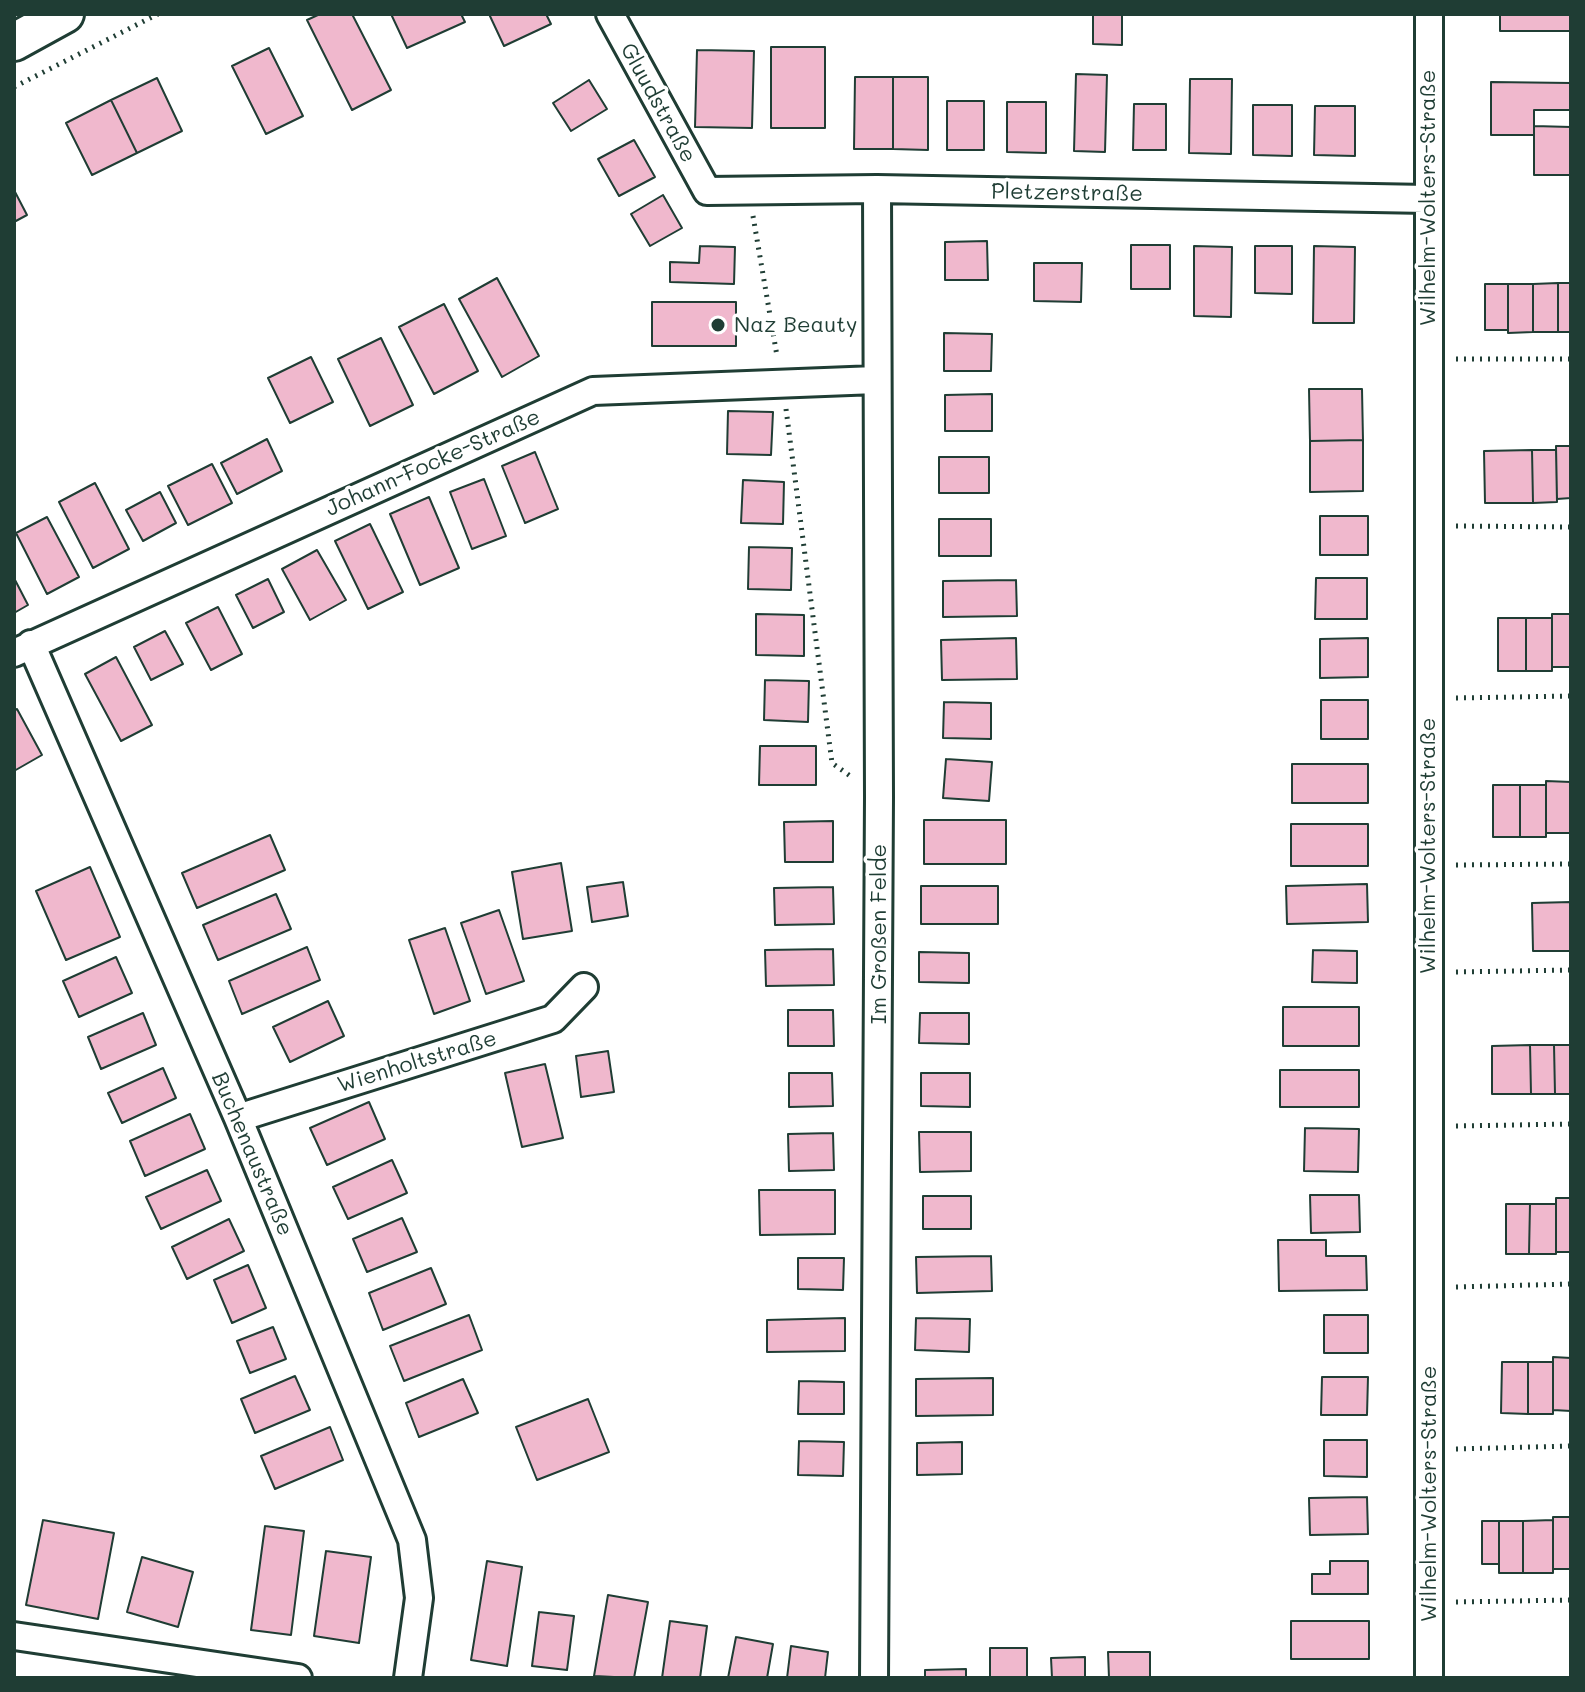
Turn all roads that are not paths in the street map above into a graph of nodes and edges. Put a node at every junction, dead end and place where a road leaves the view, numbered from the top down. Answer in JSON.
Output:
{"nodes":[{"id":1,"x":65,"y":14,"type":"edge"},
{"id":2,"x":610,"y":14,"type":"edge"},
{"id":3,"x":1429,"y":14,"type":"edge"},
{"id":4,"x":14,"y":42,"type":"edge"},
{"id":5,"x":877,"y":189,"type":"junction"},
{"id":6,"x":707,"y":191,"type":"joint"},
{"id":7,"x":1428,"y":199,"type":"junction"},
{"id":8,"x":876,"y":380,"type":"junction"},
{"id":9,"x":23,"y":648,"type":"edge"},
{"id":10,"x":584,"y":987,"type":"dead end"},
{"id":11,"x":238,"y":1118,"type":"junction"},
{"id":12,"x":14,"y":1636,"type":"edge"},
{"id":13,"x":298,"y":1678,"type":"edge"},
{"id":14,"x":408,"y":1678,"type":"edge"},
{"id":15,"x":874,"y":1678,"type":"edge"},
{"id":16,"x":1429,"y":1678,"type":"edge"}],
"edges":[{"from":1,"to":4,"type":"main road"},
{"from":2,"to":6,"type":"street","name":"Gluudstraße"},
{"from":3,"to":7,"type":"street","name":"Wilhelm-Wolters-Straße"},
{"from":5,"to":6,"type":"street","name":"Pletzerstraße"},
{"from":5,"to":7,"type":"street","name":"Pletzerstraße"},
{"from":5,"to":8,"type":"street","name":"Im Großen Felde"},
{"from":7,"to":16,"type":"street","name":"Wilhelm-Wolters-Straße"},
{"from":8,"to":9,"type":"street","name":"Johann-Focke-Straße"},
{"from":8,"to":15,"type":"street","name":"Im Großen Felde"},
{"from":9,"to":11,"type":"street","name":"Buchenaustraße"},
{"from":10,"to":11,"type":"street","name":"Wienholtstraße"},
{"from":11,"to":14,"type":"street","name":"Buchenaustraße"},
{"from":12,"to":13,"type":"street"}]}
